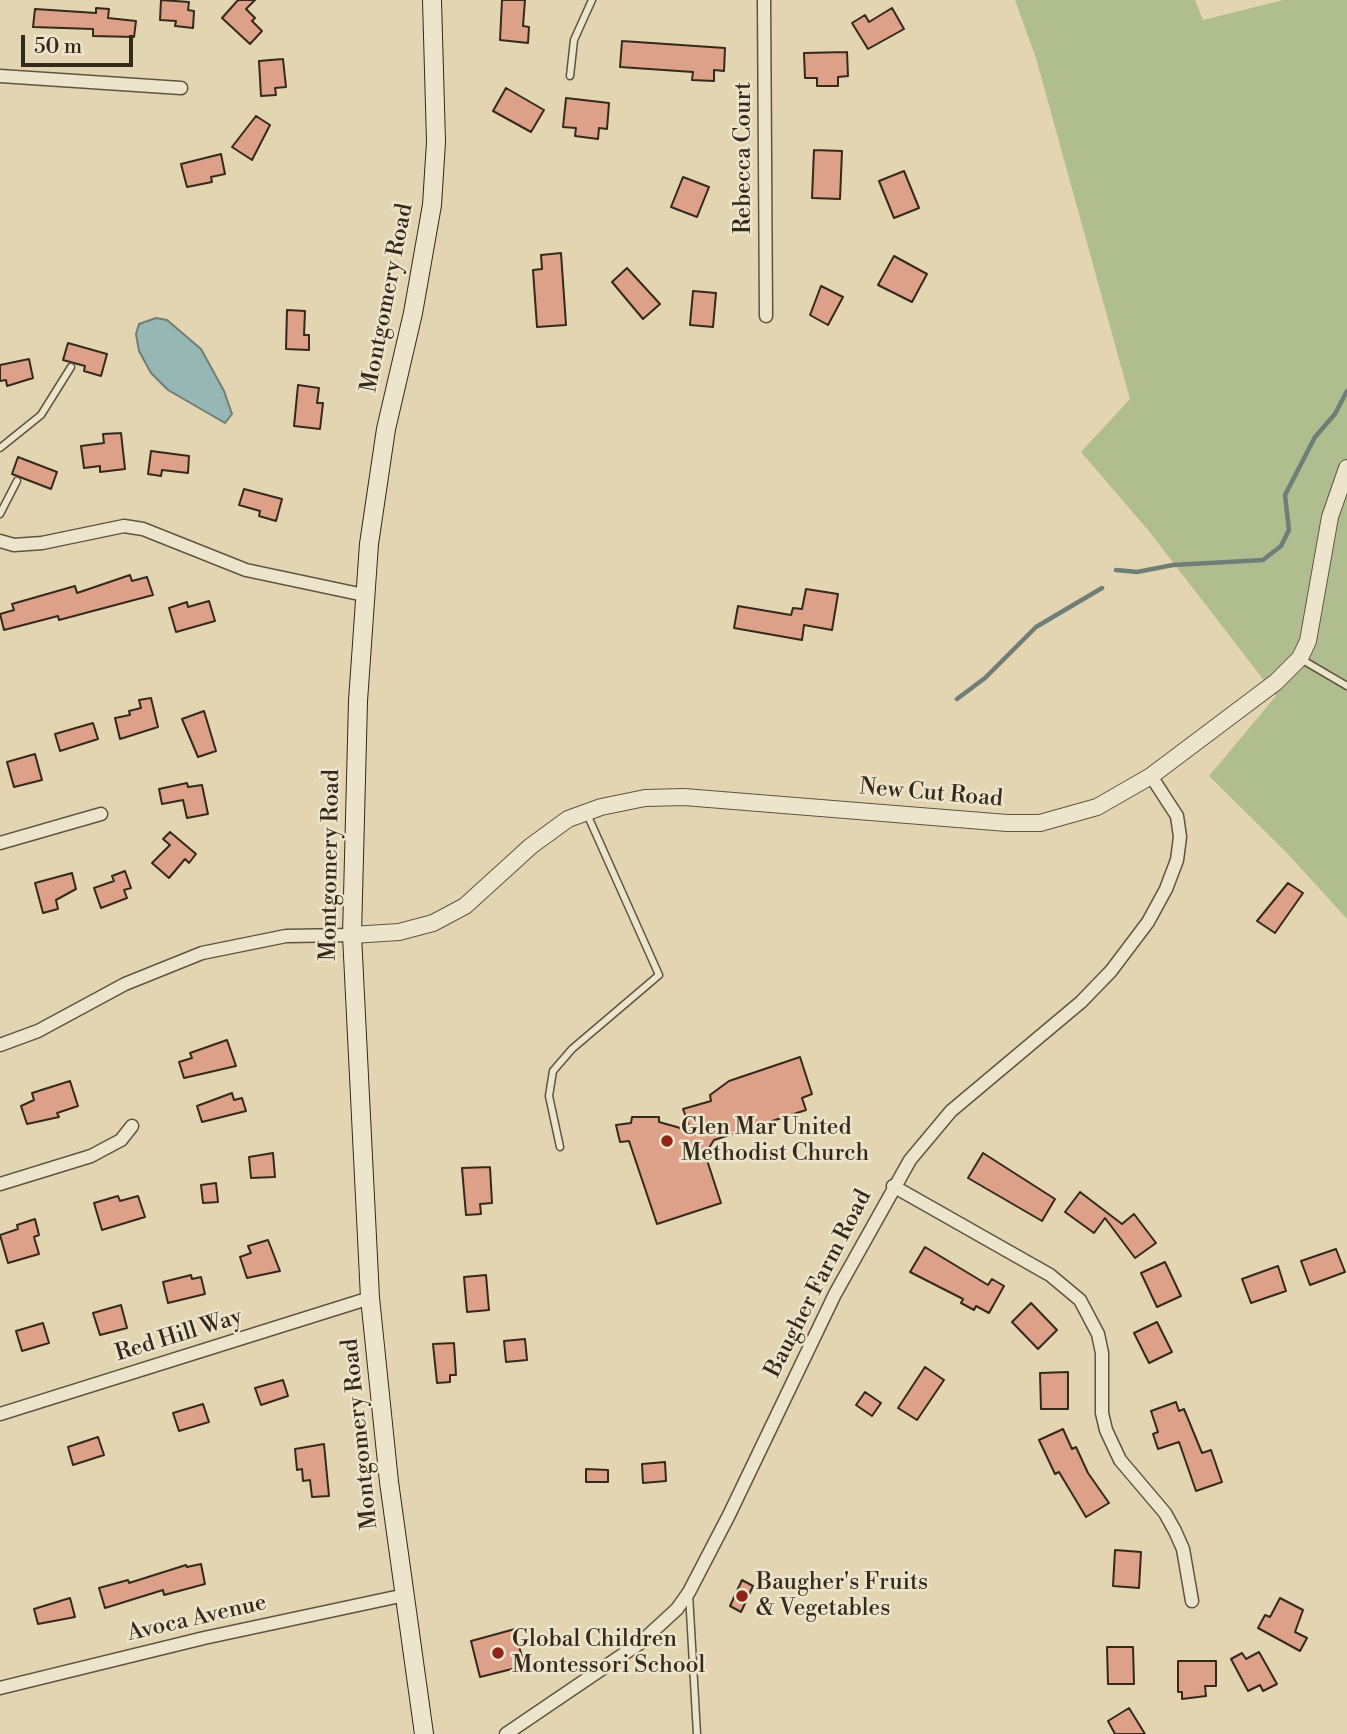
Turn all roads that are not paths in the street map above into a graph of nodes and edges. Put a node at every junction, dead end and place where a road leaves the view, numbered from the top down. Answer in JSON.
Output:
{"nodes":[{"id":1,"x":432,"y":0,"type":"edge"},
{"id":2,"x":592,"y":0,"type":"edge"},
{"id":3,"x":764,"y":0,"type":"edge"},
{"id":4,"x":0,"y":76,"type":"edge"},
{"id":5,"x":570,"y":76,"type":"dead end"},
{"id":6,"x":181,"y":89,"type":"dead end"},
{"id":7,"x":766,"y":316,"type":"dead end"},
{"id":8,"x":71,"y":367,"type":"dead end"},
{"id":9,"x":0,"y":449,"type":"edge"},
{"id":10,"x":1347,"y":468,"type":"edge"},
{"id":11,"x":17,"y":481,"type":"dead end"},
{"id":12,"x":0,"y":514,"type":"edge"},
{"id":13,"x":0,"y":541,"type":"edge"},
{"id":14,"x":364,"y":595,"type":"junction"},
{"id":15,"x":1300,"y":658,"type":"junction"},
{"id":16,"x":1347,"y":686,"type":"edge"},
{"id":17,"x":1151,"y":776,"type":"junction"},
{"id":18,"x":587,"y":813,"type":"junction"},
{"id":19,"x":101,"y":814,"type":"dead end"},
{"id":20,"x":0,"y":843,"type":"edge"},
{"id":21,"x":352,"y":934,"type":"junction"},
{"id":22,"x":0,"y":1045,"type":"edge"},
{"id":23,"x":132,"y":1126,"type":"dead end"},
{"id":24,"x":560,"y":1147,"type":"dead end"},
{"id":25,"x":0,"y":1184,"type":"edge"},
{"id":26,"x":893,"y":1186,"type":"junction"},
{"id":27,"x":370,"y":1298,"type":"junction"},
{"id":28,"x":0,"y":1413,"type":"edge"},
{"id":29,"x":689,"y":1592,"type":"junction"},
{"id":30,"x":405,"y":1595,"type":"junction"},
{"id":31,"x":1192,"y":1601,"type":"dead end"},
{"id":32,"x":0,"y":1688,"type":"edge"},
{"id":33,"x":424,"y":1734,"type":"edge"},
{"id":34,"x":506,"y":1734,"type":"edge"},
{"id":35,"x":697,"y":1734,"type":"edge"}],
"edges":[{"from":1,"to":14,"type":"main road","name":"Montgomery Road"},
{"from":2,"to":5,"type":"lane"},
{"from":3,"to":7,"type":"street","name":"Rebecca Court"},
{"from":4,"to":6,"type":"street"},
{"from":8,"to":9,"type":"lane"},
{"from":10,"to":15,"type":"street","name":"New Cut Road"},
{"from":11,"to":12,"type":"lane"},
{"from":13,"to":14,"type":"street"},
{"from":14,"to":21,"type":"main road","name":"Montgomery Road"},
{"from":15,"to":16,"type":"lane"},
{"from":15,"to":17,"type":"street","name":"New Cut Road"},
{"from":17,"to":18,"type":"street","name":"New Cut Road"},
{"from":17,"to":26,"type":"street","name":"Baugher Farm Road"},
{"from":18,"to":21,"type":"street","name":"New Cut Road"},
{"from":18,"to":24,"type":"lane"},
{"from":19,"to":20,"type":"street"},
{"from":21,"to":22,"type":"street"},
{"from":21,"to":27,"type":"main road","name":"Montgomery Road"},
{"from":23,"to":25,"type":"street"},
{"from":26,"to":29,"type":"street","name":"Baugher Farm Road"},
{"from":26,"to":31,"type":"street"},
{"from":27,"to":28,"type":"street","name":"Red Hill Way"},
{"from":27,"to":30,"type":"main road","name":"Montgomery Road"},
{"from":29,"to":34,"type":"street","name":"Baugher Farm Road"},
{"from":29,"to":35,"type":"lane"},
{"from":30,"to":32,"type":"street","name":"Avoca Avenue"},
{"from":30,"to":33,"type":"main road","name":"Montgomery Road"}]}
